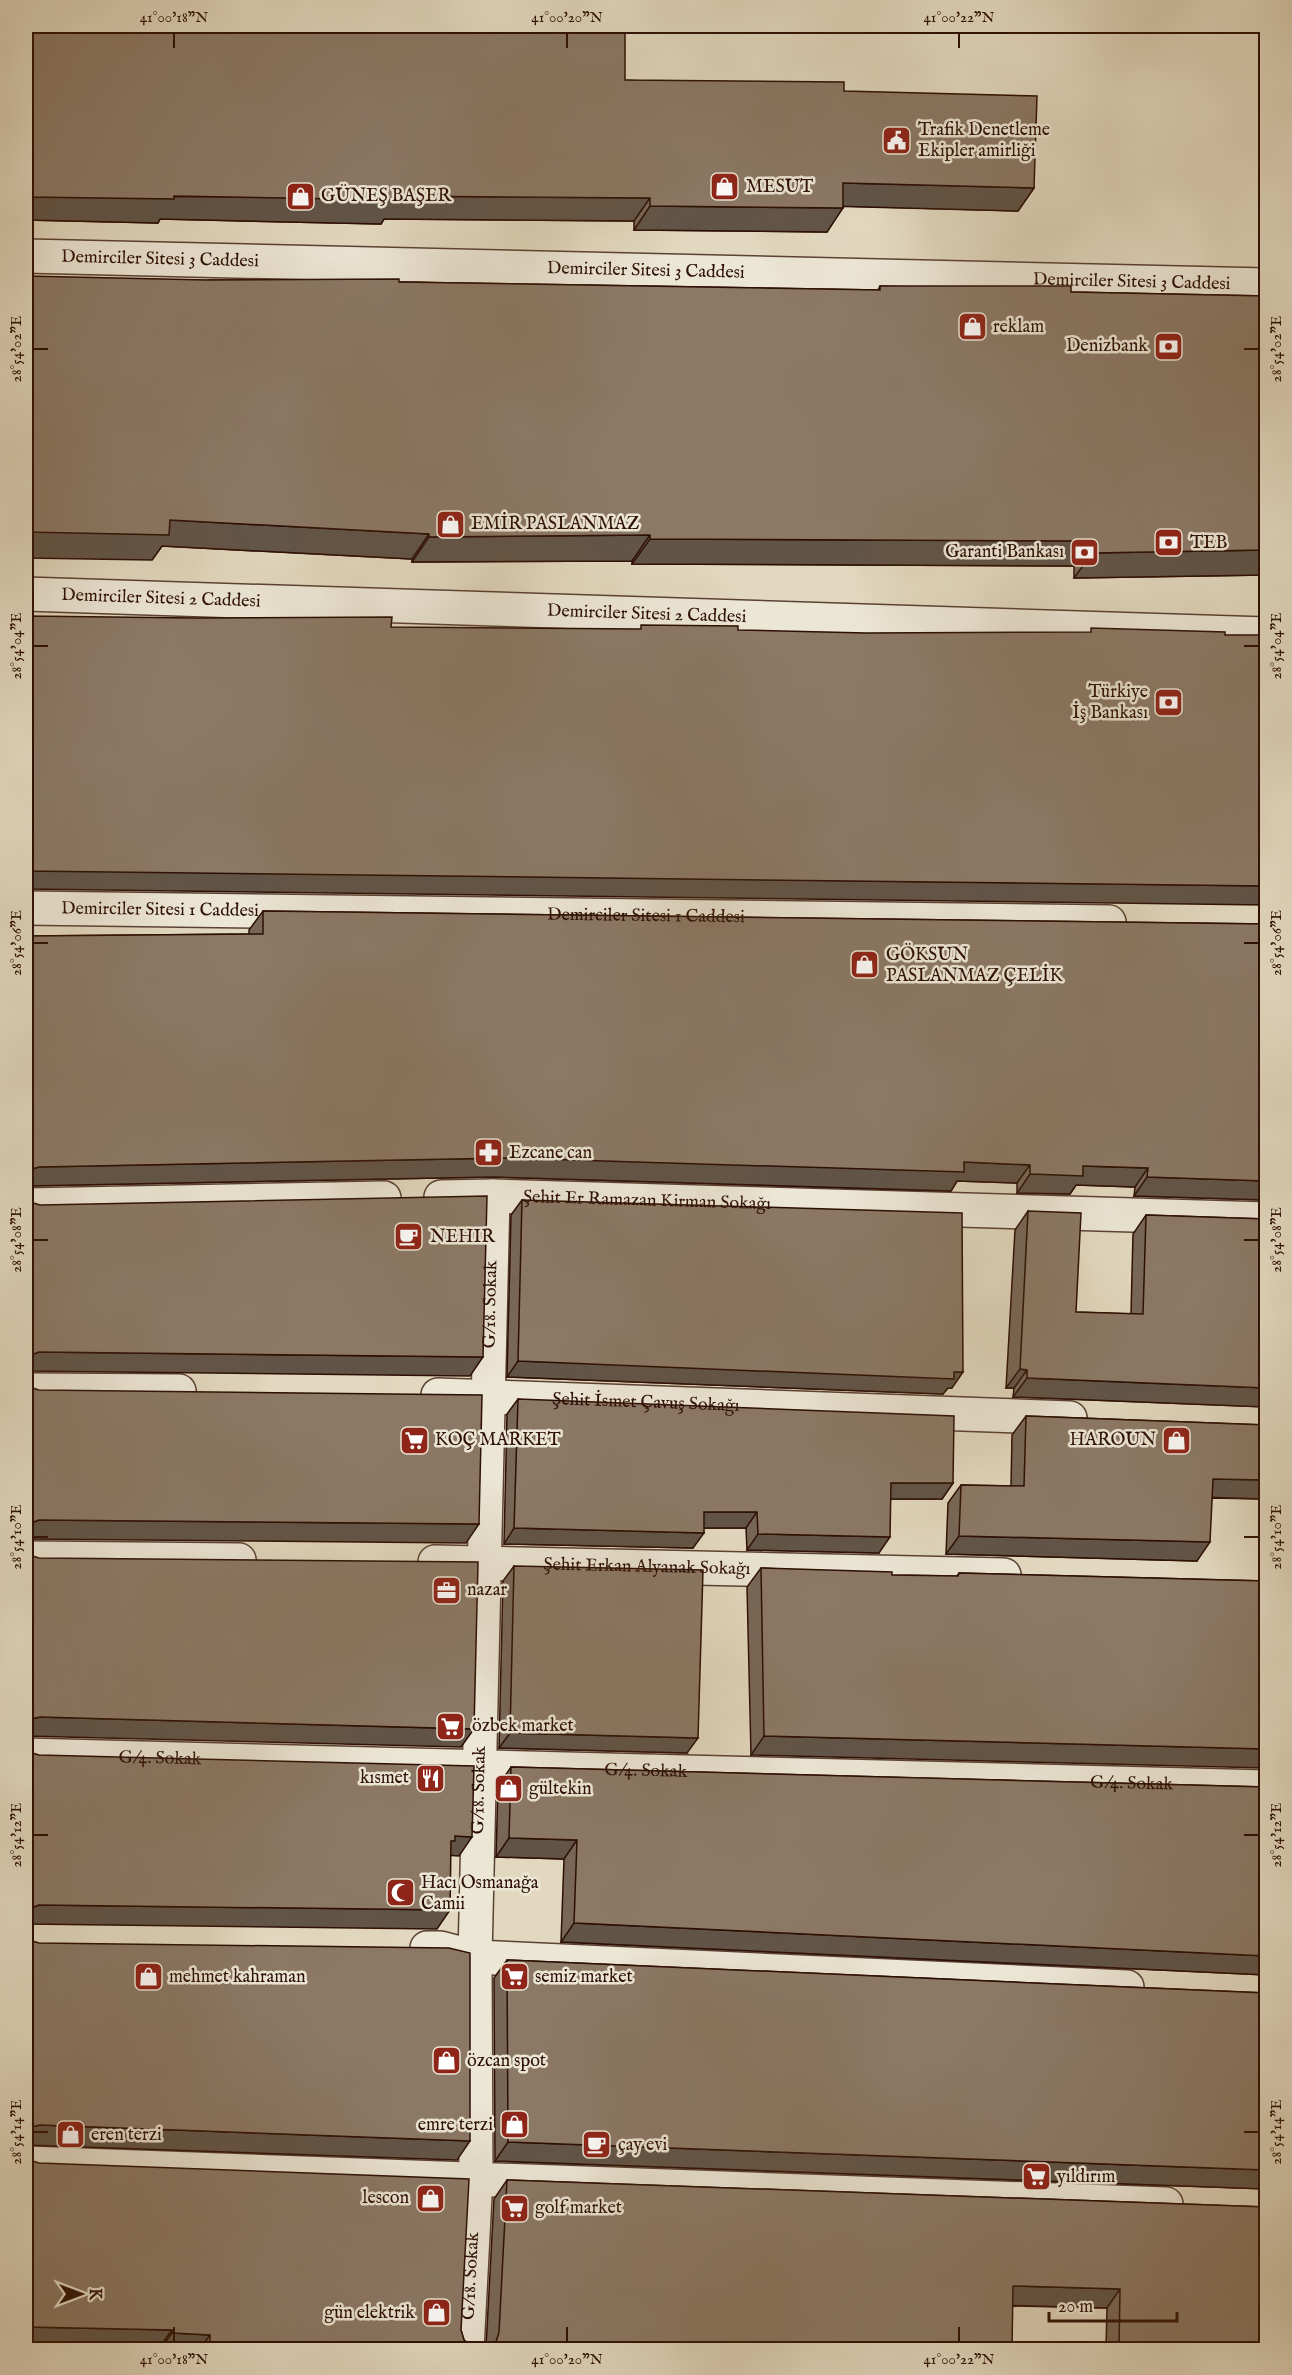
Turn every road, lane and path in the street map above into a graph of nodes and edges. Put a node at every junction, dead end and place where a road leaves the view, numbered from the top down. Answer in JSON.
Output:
{"nodes":[{"id":1,"x":26,"y":256,"type":"edge"},
{"id":2,"x":1266,"y":285,"type":"edge"},
{"id":3,"x":26,"y":594,"type":"edge"},
{"id":4,"x":1266,"y":634,"type":"edge"},
{"id":5,"x":26,"y":908,"type":"edge"},
{"id":6,"x":1135,"y":922,"type":"edge"},
{"id":7,"x":494,"y":1196,"type":"junction"},
{"id":8,"x":26,"y":1205,"type":"edge"},
{"id":9,"x":1266,"y":1219,"type":"edge"},
{"id":10,"x":26,"y":1390,"type":"edge"},
{"id":11,"x":203,"y":1392,"type":"edge"},
{"id":12,"x":405,"y":1394,"type":"edge"},
{"id":13,"x":488,"y":1395,"type":"junction"},
{"id":14,"x":1099,"y":1420,"type":"edge"},
{"id":15,"x":26,"y":1558,"type":"edge"},
{"id":16,"x":273,"y":1560,"type":"edge"},
{"id":17,"x":402,"y":1561,"type":"edge"},
{"id":18,"x":484,"y":1562,"type":"junction"},
{"id":19,"x":1029,"y":1575,"type":"edge"},
{"id":20,"x":26,"y":1755,"type":"edge"},
{"id":21,"x":479,"y":1764,"type":"junction"},
{"id":22,"x":1266,"y":1786,"type":"edge"},
{"id":23,"x":393,"y":1948,"type":"edge"},
{"id":24,"x":475,"y":1957,"type":"junction"},
{"id":25,"x":1160,"y":1989,"type":"edge"},
{"id":26,"x":26,"y":2163,"type":"edge"},
{"id":27,"x":477,"y":2178,"type":"junction"},
{"id":28,"x":1195,"y":2205,"type":"edge"},
{"id":29,"x":467,"y":2349,"type":"edge"}],
"edges":[{"from":1,"to":2,"type":"street","name":"Demirciler Sitesi 3 Caddesi"},
{"from":3,"to":4,"type":"street","name":"Demirciler Sitesi 2 Caddesi"},
{"from":5,"to":6,"type":"street","name":"Demirciler Sitesi 1 Caddesi"},
{"from":7,"to":8,"type":"street","name":"Şehit Er Ramazan Kirman Sokağı"},
{"from":7,"to":9,"type":"street","name":"Şehit Er Ramazan Kirman Sokağı"},
{"from":7,"to":13,"type":"street","name":"G/18. Sokak"},
{"from":10,"to":11,"type":"street"},
{"from":12,"to":13,"type":"street","name":"Şehit İsmet Çavuş Sokağı"},
{"from":13,"to":14,"type":"street","name":"Şehit İsmet Çavuş Sokağı"},
{"from":13,"to":18,"type":"street","name":"G/18. Sokak"},
{"from":15,"to":16,"type":"street"},
{"from":17,"to":18,"type":"street","name":"Şehit Erkan Alyanak Sokağı"},
{"from":18,"to":19,"type":"street","name":"Şehit Erkan Alyanak Sokağı"},
{"from":18,"to":21,"type":"street","name":"G/18. Sokak"},
{"from":20,"to":21,"type":"street","name":"G/4. Sokak"},
{"from":21,"to":22,"type":"street","name":"G/4. Sokak"},
{"from":21,"to":24,"type":"street","name":"G/18. Sokak"},
{"from":23,"to":24,"type":"street"},
{"from":24,"to":25,"type":"street"},
{"from":24,"to":27,"type":"street","name":"G/18. Sokak"},
{"from":26,"to":27,"type":"street"},
{"from":27,"to":28,"type":"street"},
{"from":27,"to":29,"type":"street","name":"G/18. Sokak"}]}
